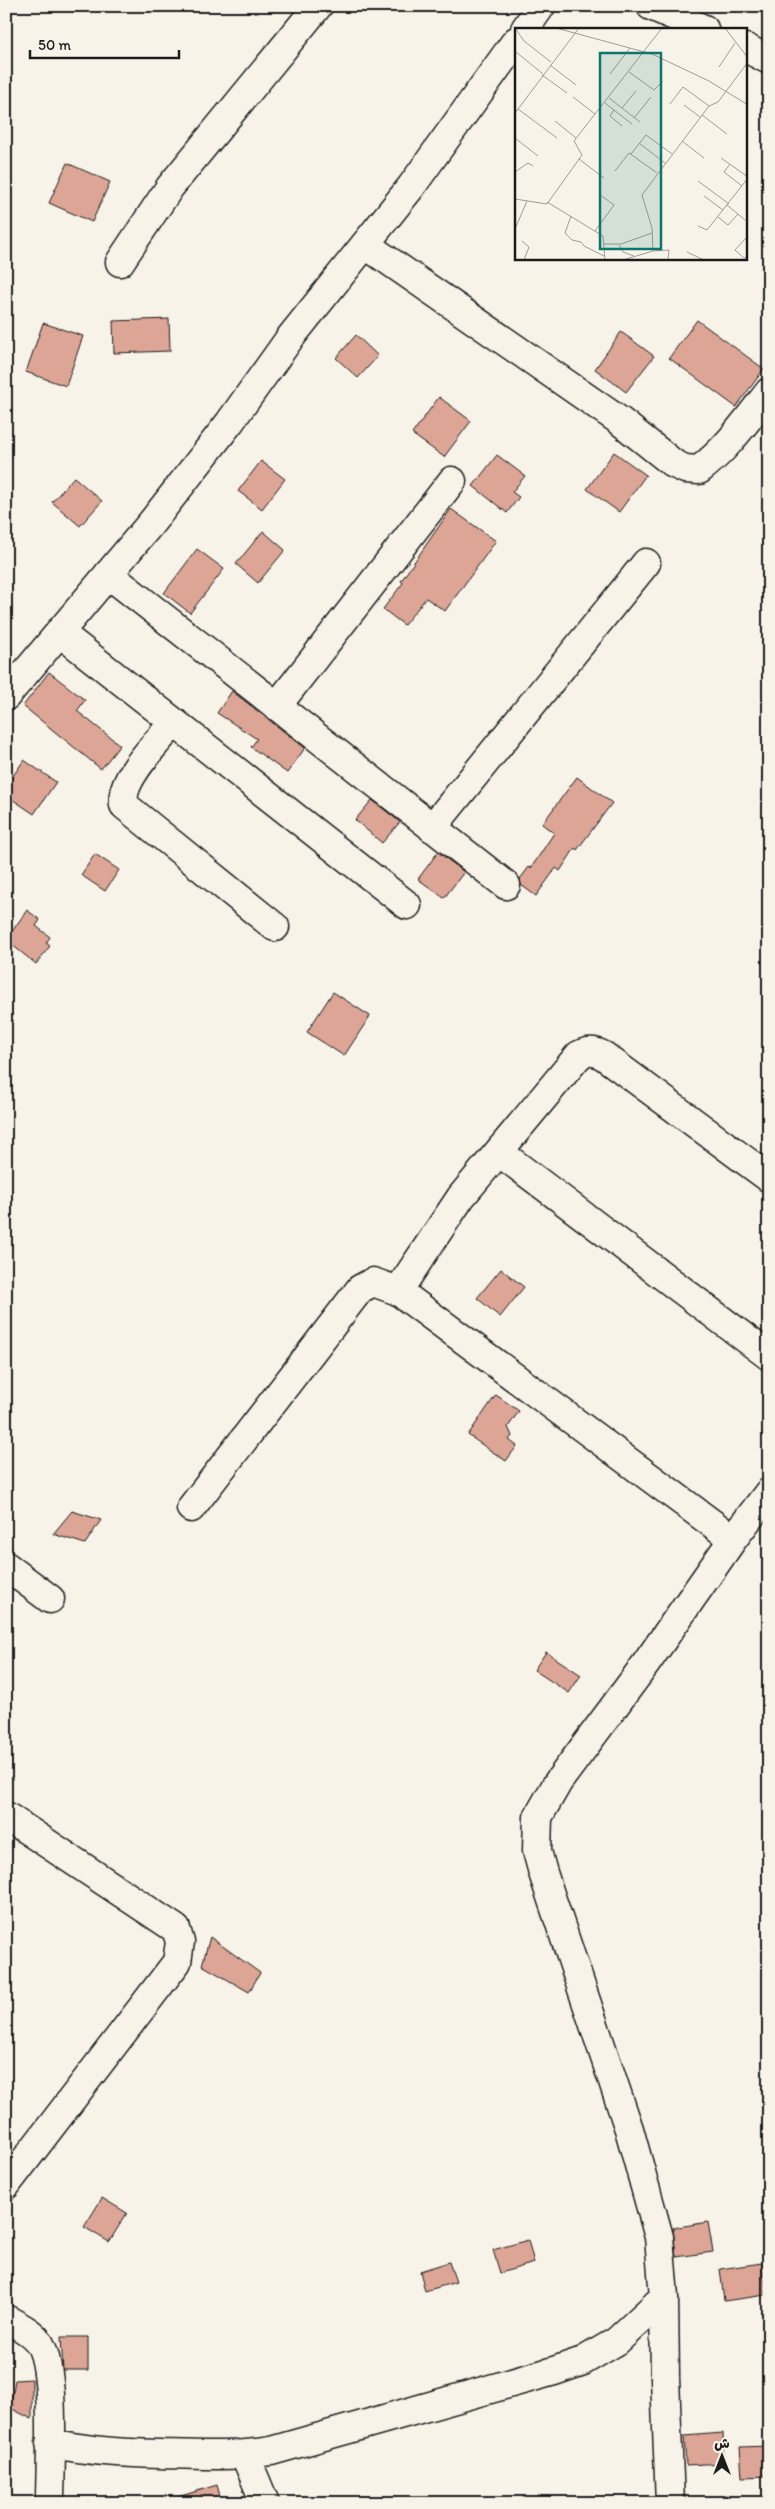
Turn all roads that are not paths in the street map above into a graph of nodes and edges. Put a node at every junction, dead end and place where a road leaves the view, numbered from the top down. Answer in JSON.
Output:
{"nodes":[{"id":1,"x":318,"y":6,"type":"edge"},
{"id":2,"x":541,"y":6,"type":"edge"},
{"id":3,"x":651,"y":6,"type":"edge"},
{"id":4,"x":526,"y":28,"type":"edge"},
{"id":5,"x":702,"y":28,"type":"edge"},
{"id":6,"x":515,"y":42,"type":"edge"},
{"id":7,"x":748,"y":49,"type":"edge"},
{"id":8,"x":769,"y":60,"type":"edge"},
{"id":9,"x":366,"y":245,"type":"junction"},
{"id":10,"x":120,"y":262,"type":"dead end"},
{"id":11,"x":769,"y":392,"type":"edge"},
{"id":12,"x":452,"y":481,"type":"dead end"},
{"id":13,"x":646,"y":563,"type":"dead end"},
{"id":14,"x":108,"y":574,"type":"junction"},
{"id":15,"x":59,"y":632,"type":"junction"},
{"id":16,"x":6,"y":696,"type":"edge"},
{"id":17,"x":277,"y":706,"type":"junction"},
{"id":18,"x":174,"y":722,"type":"junction"},
{"id":19,"x":432,"y":828,"type":"junction"},
{"id":20,"x":506,"y":885,"type":"dead end"},
{"id":21,"x":407,"y":905,"type":"dead end"},
{"id":22,"x":275,"y":927,"type":"dead end"},
{"id":23,"x":499,"y":1152,"type":"junction"},
{"id":24,"x":769,"y":1178,"type":"edge"},
{"id":25,"x":398,"y":1291,"type":"junction"},
{"id":26,"x":769,"y":1356,"type":"edge"},
{"id":27,"x":769,"y":1492,"type":"edge"},
{"id":28,"x":191,"y":1508,"type":"dead end"},
{"id":29,"x":733,"y":1539,"type":"junction"},
{"id":30,"x":6,"y":1566,"type":"edge"},
{"id":31,"x":50,"y":1599,"type":"dead end"},
{"id":32,"x":6,"y":1816,"type":"edge"},
{"id":33,"x":6,"y":2185,"type":"edge"},
{"id":34,"x":664,"y":2297,"type":"junction"},
{"id":35,"x":6,"y":2319,"type":"edge"},
{"id":36,"x":50,"y":2442,"type":"junction"},
{"id":37,"x":245,"y":2455,"type":"junction"},
{"id":38,"x":50,"y":2503,"type":"edge"},
{"id":39,"x":265,"y":2503,"type":"edge"},
{"id":40,"x":670,"y":2503,"type":"edge"}],
"edges":[{"from":1,"to":10,"type":"street"},
{"from":2,"to":4,"type":"street"},
{"from":3,"to":5,"type":"street"},
{"from":6,"to":9,"type":"street"},
{"from":7,"to":8,"type":"street"},
{"from":9,"to":11,"type":"street"},
{"from":9,"to":14,"type":"street"},
{"from":12,"to":17,"type":"street"},
{"from":13,"to":19,"type":"street"},
{"from":14,"to":15,"type":"street"},
{"from":14,"to":17,"type":"street"},
{"from":15,"to":16,"type":"street"},
{"from":15,"to":18,"type":"street"},
{"from":17,"to":19,"type":"street"},
{"from":18,"to":21,"type":"street"},
{"from":18,"to":22,"type":"street"},
{"from":19,"to":20,"type":"street"},
{"from":23,"to":24,"type":"street"},
{"from":23,"to":25,"type":"street"},
{"from":23,"to":26,"type":"street"},
{"from":25,"to":28,"type":"street"},
{"from":25,"to":29,"type":"street"},
{"from":27,"to":29,"type":"street"},
{"from":29,"to":34,"type":"street"},
{"from":30,"to":31,"type":"street"},
{"from":32,"to":33,"type":"street"},
{"from":34,"to":37,"type":"street"},
{"from":34,"to":40,"type":"street"},
{"from":35,"to":36,"type":"street"},
{"from":36,"to":37,"type":"street"},
{"from":36,"to":38,"type":"street"},
{"from":37,"to":39,"type":"street"}]}
